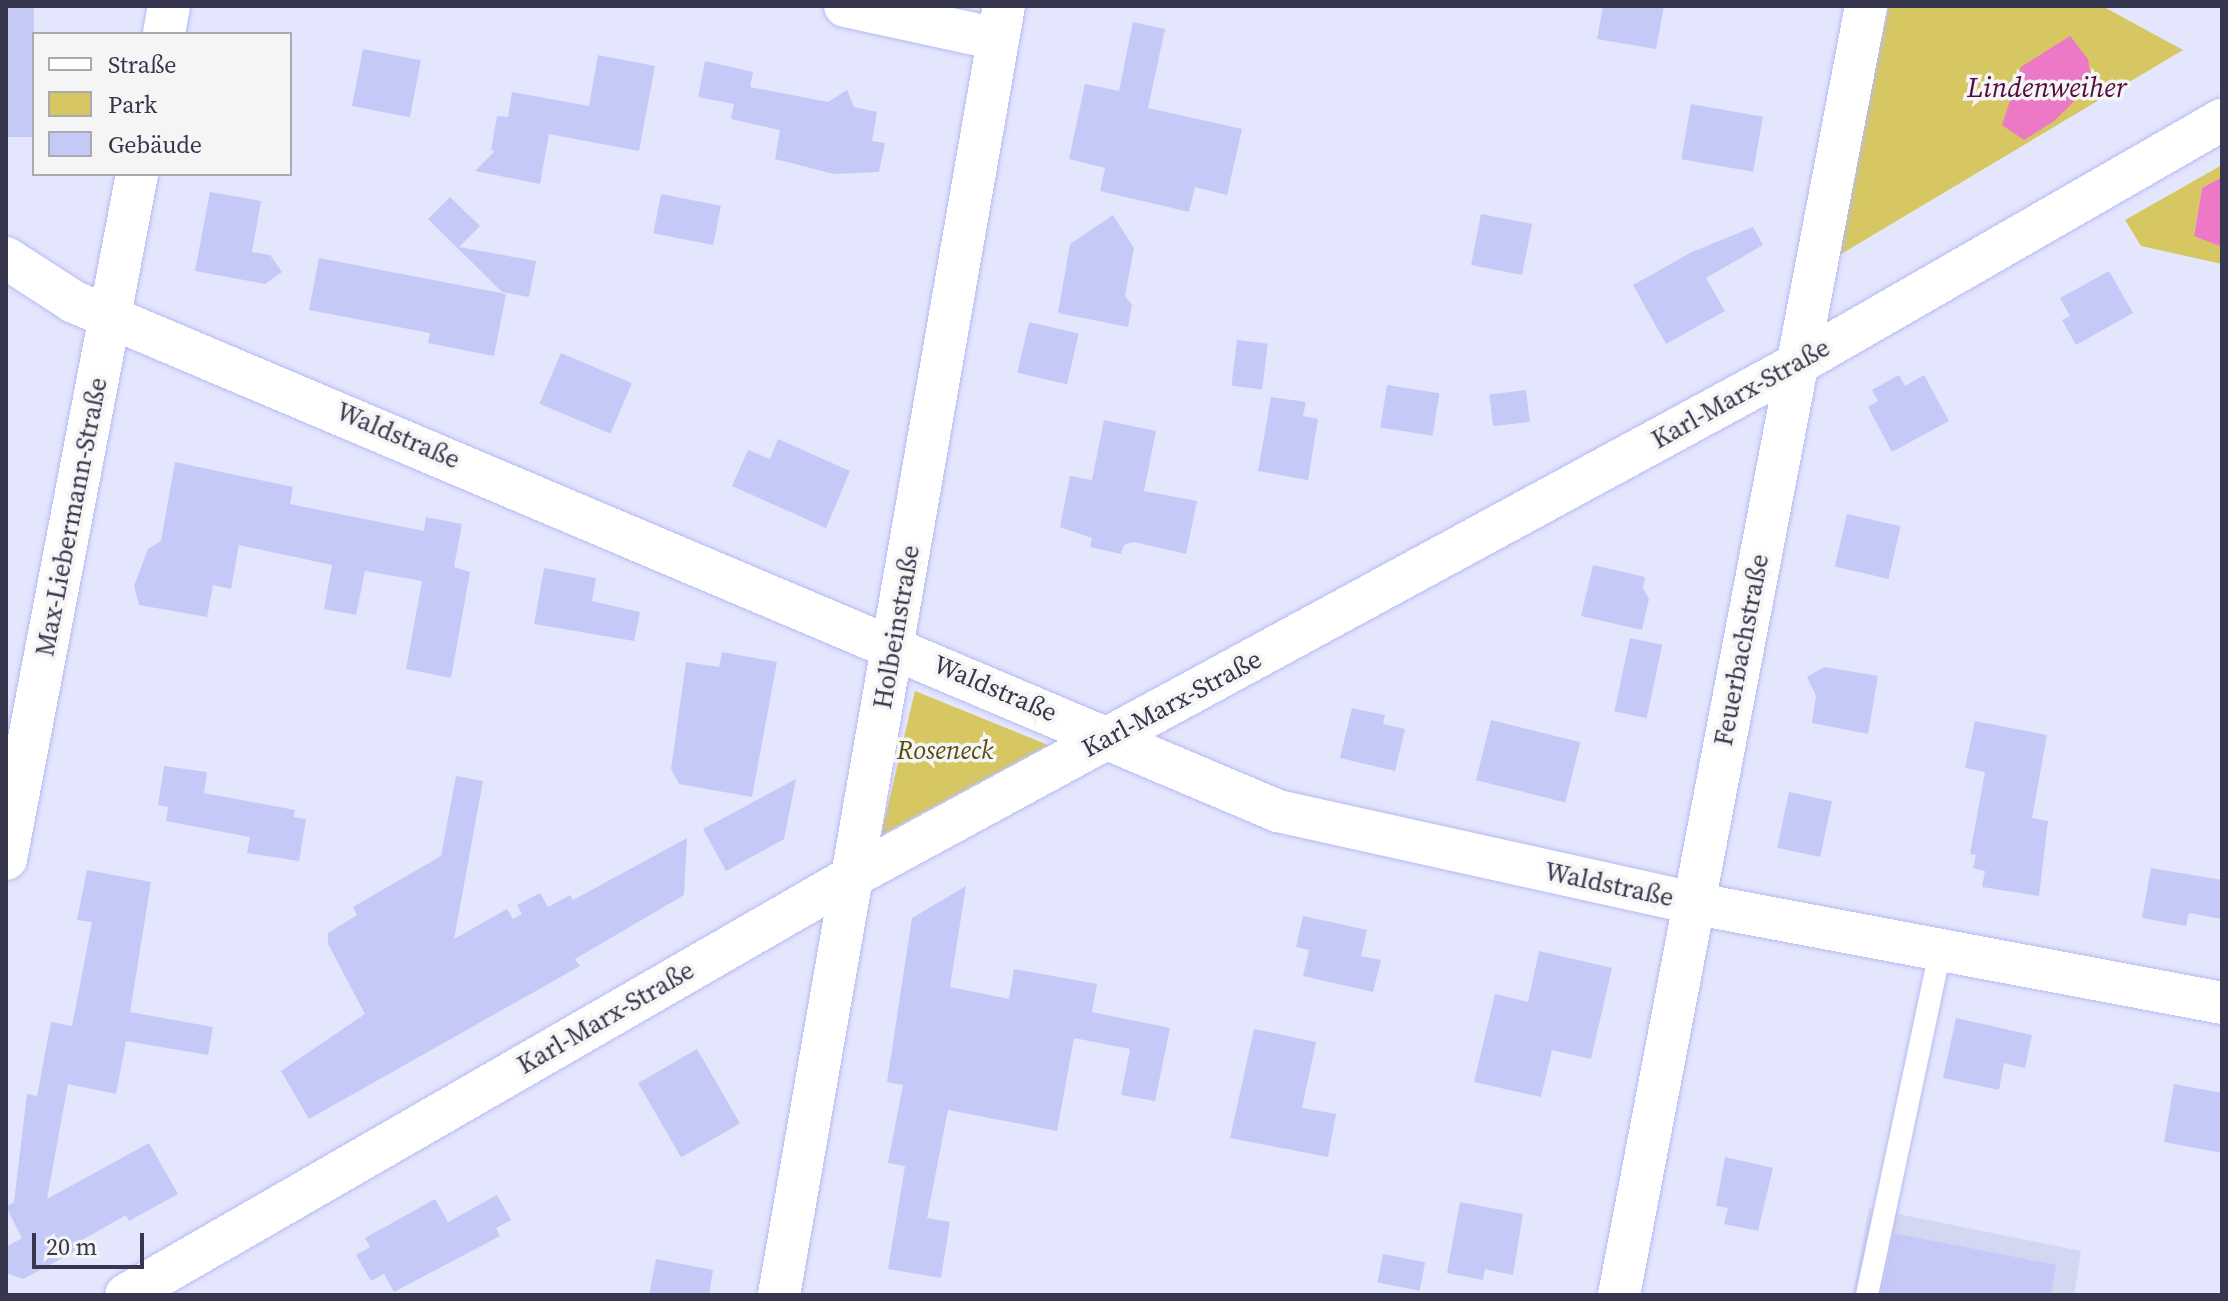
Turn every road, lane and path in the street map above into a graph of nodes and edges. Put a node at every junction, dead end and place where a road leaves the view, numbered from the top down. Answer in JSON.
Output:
{"nodes":[{"id":1,"x":169,"y":6,"type":"edge"},
{"id":2,"x":845,"y":6,"type":"edge"},
{"id":3,"x":1866,"y":6,"type":"edge"},
{"id":4,"x":1000,"y":22,"type":"edge"},
{"id":5,"x":164,"y":32,"type":"edge"},
{"id":6,"x":2222,"y":120,"type":"edge"},
{"id":7,"x":137,"y":176,"type":"edge"},
{"id":8,"x":6,"y":258,"type":"edge"},
{"id":9,"x":109,"y":318,"type":"junction"},
{"id":10,"x":1799,"y":363,"type":"junction"},
{"id":11,"x":894,"y":646,"type":"junction"},
{"id":12,"x":1111,"y":738,"type":"junction"},
{"id":13,"x":6,"y":859,"type":"edge"},
{"id":14,"x":855,"y":875,"type":"junction"},
{"id":15,"x":1692,"y":903,"type":"junction"},
{"id":16,"x":1941,"y":948,"type":"junction"},
{"id":17,"x":2222,"y":1003,"type":"edge"},
{"id":18,"x":126,"y":1295,"type":"edge"},
{"id":19,"x":779,"y":1295,"type":"edge"},
{"id":20,"x":1619,"y":1295,"type":"edge"},
{"id":21,"x":1867,"y":1295,"type":"edge"}],
"edges":[{"from":1,"to":5,"type":"street"},
{"from":2,"to":4,"type":"street"},
{"from":3,"to":10,"type":"street","name":"Feuerbachstraße"},
{"from":4,"to":11,"type":"street","name":"Holbeinstraße"},
{"from":6,"to":10,"type":"street","name":"Karl-Marx-Straße"},
{"from":7,"to":9,"type":"street","name":"Max-Liebermann-Straße"},
{"from":8,"to":9,"type":"street","name":"Waldstraße"},
{"from":9,"to":11,"type":"street","name":"Waldstraße"},
{"from":9,"to":13,"type":"street","name":"Max-Liebermann-Straße"},
{"from":10,"to":12,"type":"street","name":"Karl-Marx-Straße"},
{"from":10,"to":15,"type":"street","name":"Feuerbachstraße"},
{"from":11,"to":12,"type":"street","name":"Waldstraße"},
{"from":11,"to":14,"type":"street","name":"Holbeinstraße"},
{"from":12,"to":14,"type":"street","name":"Karl-Marx-Straße"},
{"from":12,"to":15,"type":"street","name":"Waldstraße"},
{"from":14,"to":18,"type":"street","name":"Karl-Marx-Straße"},
{"from":14,"to":19,"type":"street","name":"Holbeinstraße"},
{"from":15,"to":16,"type":"street","name":"Waldstraße"},
{"from":15,"to":20,"type":"street","name":"Feuerbachstraße"},
{"from":16,"to":17,"type":"street","name":"Waldstraße"},
{"from":16,"to":21,"type":"lane"}]}
